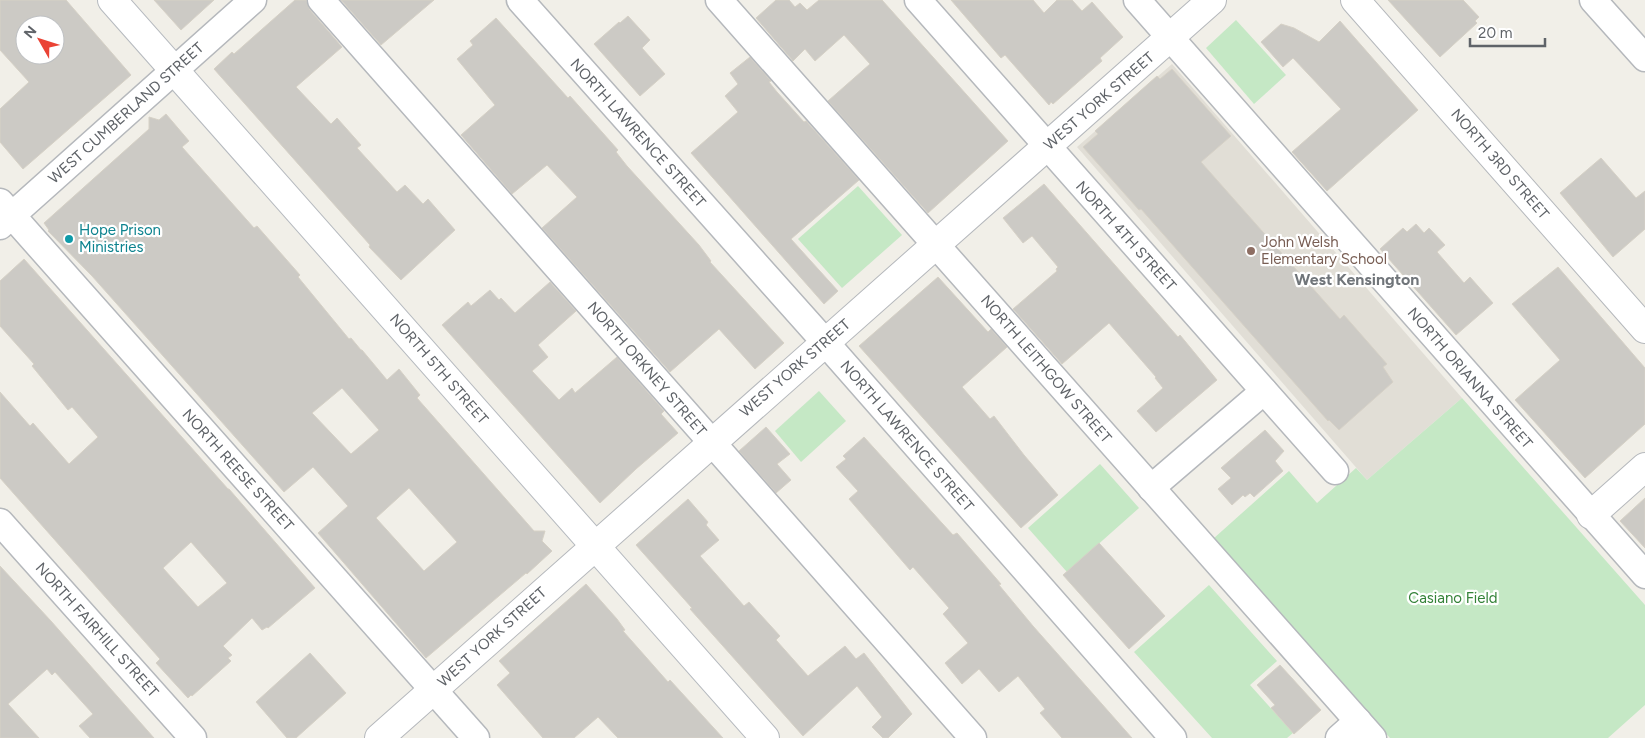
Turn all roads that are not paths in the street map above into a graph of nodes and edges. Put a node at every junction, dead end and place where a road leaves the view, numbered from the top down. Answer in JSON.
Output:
{"nodes":[{"id":1,"x":112,"y":0,"type":"edge"},
{"id":2,"x":253,"y":0,"type":"edge"},
{"id":3,"x":321,"y":0,"type":"edge"},
{"id":4,"x":520,"y":0,"type":"edge"},
{"id":5,"x":719,"y":0,"type":"edge"},
{"id":6,"x":918,"y":0,"type":"edge"},
{"id":7,"x":1137,"y":0,"type":"edge"},
{"id":8,"x":1212,"y":0,"type":"edge"},
{"id":9,"x":1355,"y":0,"type":"edge"},
{"id":10,"x":1593,"y":0,"type":"edge"},
{"id":11,"x":1170,"y":38,"type":"junction"},
{"id":12,"x":1645,"y":58,"type":"edge"},
{"id":13,"x":174,"y":70,"type":"junction"},
{"id":14,"x":1047,"y":146,"type":"junction"},
{"id":15,"x":4,"y":214,"type":"edge"},
{"id":16,"x":936,"y":244,"type":"junction"},
{"id":17,"x":1645,"y":329,"type":"edge"},
{"id":18,"x":825,"y":342,"type":"junction"},
{"id":19,"x":1264,"y":391,"type":"junction"},
{"id":20,"x":711,"y":442,"type":"junction"},
{"id":21,"x":1645,"y":468,"type":"edge"},
{"id":22,"x":1335,"y":471,"type":"dead end"},
{"id":23,"x":1151,"y":488,"type":"junction"},
{"id":24,"x":1592,"y":515,"type":"junction"},
{"id":25,"x":0,"y":522,"type":"edge"},
{"id":26,"x":595,"y":546,"type":"junction"},
{"id":27,"x":1645,"y":575,"type":"edge"},
{"id":28,"x":433,"y":689,"type":"junction"},
{"id":29,"x":1366,"y":729,"type":"edge"},
{"id":30,"x":193,"y":738,"type":"edge"},
{"id":31,"x":379,"y":738,"type":"edge"},
{"id":32,"x":476,"y":738,"type":"edge"},
{"id":33,"x":765,"y":738,"type":"edge"},
{"id":34,"x":973,"y":738,"type":"edge"},
{"id":35,"x":1174,"y":738,"type":"edge"},
{"id":36,"x":1339,"y":738,"type":"edge"}],
"edges":[{"from":1,"to":13,"type":"street","name":"NORTH 5TH STREET"},
{"from":2,"to":13,"type":"street","name":"WEST CUMBERLAND STREET"},
{"from":3,"to":20,"type":"street","name":"NORTH ORKNEY STREET"},
{"from":4,"to":18,"type":"street","name":"NORTH LAWRENCE STREET"},
{"from":5,"to":16,"type":"street","name":"NORTH LEITHGOW STREET"},
{"from":6,"to":14,"type":"street","name":"NORTH 4TH STREET"},
{"from":7,"to":11,"type":"street","name":"NORTH ORIANNA STREET"},
{"from":8,"to":11,"type":"street","name":"WEST YORK STREET"},
{"from":9,"to":17,"type":"street","name":"NORTH 3RD STREET"},
{"from":10,"to":12,"type":"street"},
{"from":11,"to":14,"type":"street","name":"WEST YORK STREET"},
{"from":11,"to":24,"type":"street","name":"NORTH ORIANNA STREET"},
{"from":13,"to":15,"type":"street","name":"WEST CUMBERLAND STREET"},
{"from":13,"to":26,"type":"street","name":"NORTH 5TH STREET"},
{"from":14,"to":16,"type":"street","name":"WEST YORK STREET"},
{"from":14,"to":19,"type":"street","name":"NORTH 4TH STREET"},
{"from":15,"to":28,"type":"street","name":"NORTH REESE STREET"},
{"from":16,"to":18,"type":"street","name":"WEST YORK STREET"},
{"from":16,"to":23,"type":"street","name":"NORTH LEITHGOW STREET"},
{"from":18,"to":20,"type":"street","name":"WEST YORK STREET"},
{"from":18,"to":35,"type":"street","name":"NORTH LAWRENCE STREET"},
{"from":19,"to":22,"type":"street","name":"NORTH 4TH STREET"},
{"from":19,"to":23,"type":"street"},
{"from":20,"to":26,"type":"street","name":"WEST YORK STREET"},
{"from":20,"to":34,"type":"street","name":"NORTH ORKNEY STREET"},
{"from":21,"to":24,"type":"street"},
{"from":23,"to":29,"type":"street","name":"NORTH LEITHGOW STREET"},
{"from":24,"to":27,"type":"street","name":"NORTH ORIANNA STREET"},
{"from":25,"to":30,"type":"street","name":"NORTH FAIRHILL STREET"},
{"from":26,"to":28,"type":"street","name":"WEST YORK STREET"},
{"from":26,"to":33,"type":"street","name":"NORTH 5TH STREET"},
{"from":28,"to":31,"type":"street","name":"WEST YORK STREET"},
{"from":28,"to":32,"type":"street","name":"NORTH REESE STREET"},
{"from":29,"to":36,"type":"street"}]}
